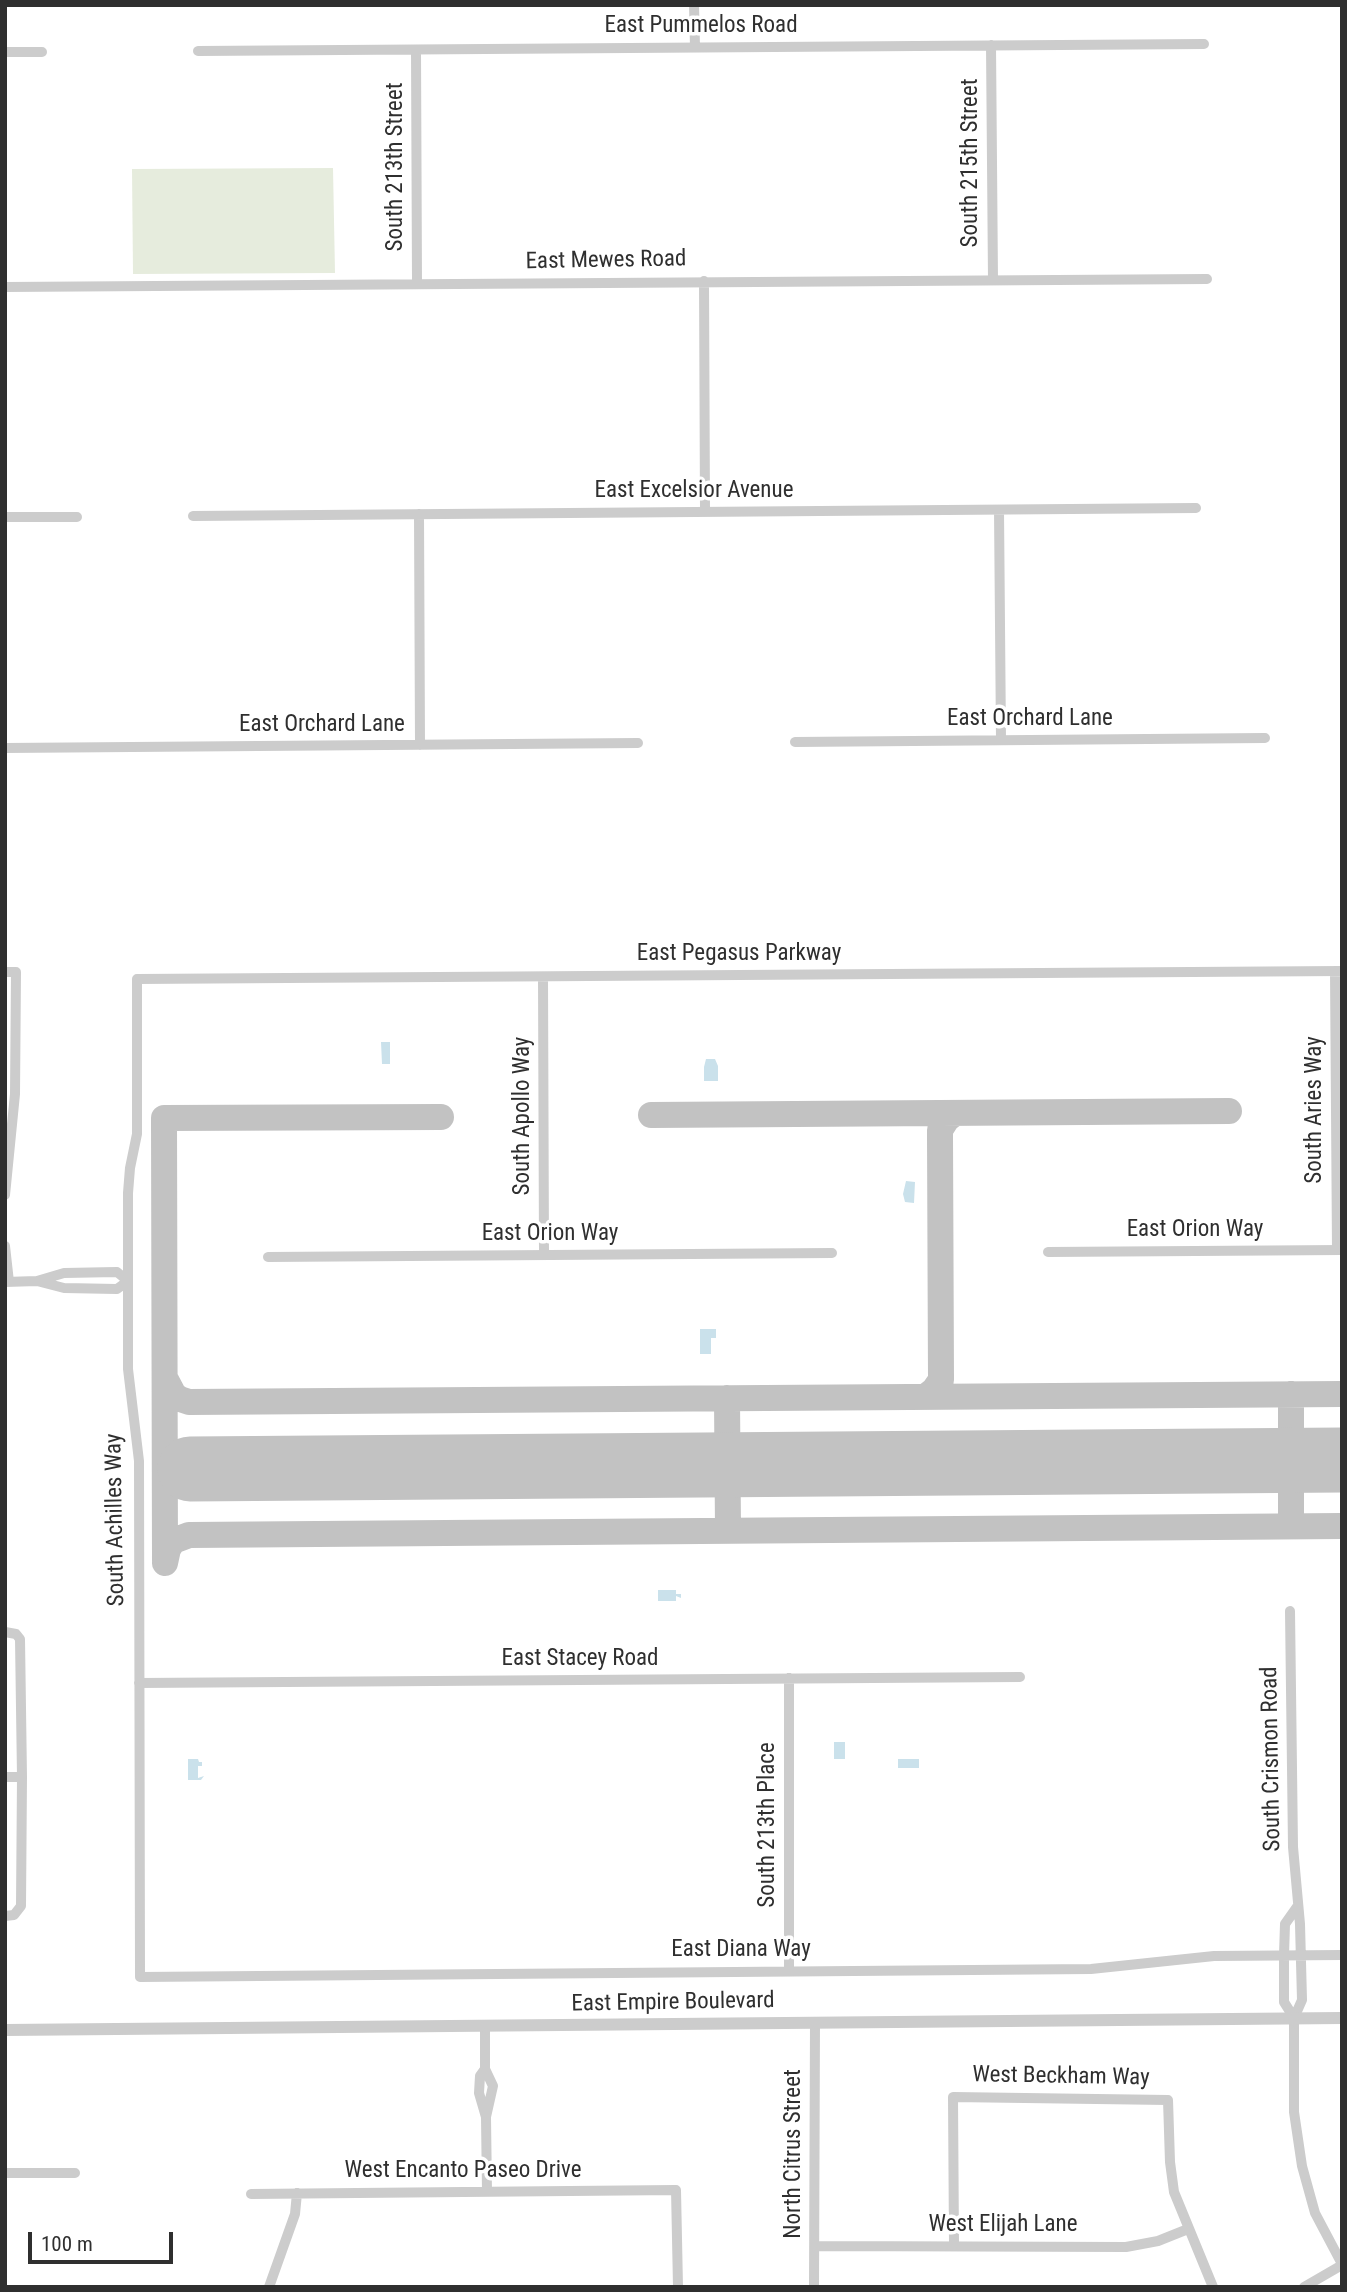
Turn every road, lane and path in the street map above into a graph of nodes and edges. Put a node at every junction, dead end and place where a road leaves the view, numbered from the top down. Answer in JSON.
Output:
{"nodes":[{"id":1,"x":694,"y":5,"type":"edge"},
{"id":2,"x":1204,"y":44,"type":"dead end"},
{"id":3,"x":991,"y":45,"type":"junction"},
{"id":4,"x":695,"y":47,"type":"junction"},
{"id":5,"x":416,"y":50,"type":"junction"},
{"id":6,"x":198,"y":51,"type":"dead end"},
{"id":7,"x":5,"y":52,"type":"edge"},
{"id":8,"x":42,"y":52,"type":"dead end"},
{"id":9,"x":1207,"y":279,"type":"dead end"},
{"id":10,"x":993,"y":280,"type":"junction"},
{"id":11,"x":704,"y":281,"type":"junction"},
{"id":12,"x":417,"y":284,"type":"junction"},
{"id":13,"x":5,"y":287,"type":"edge"},
{"id":14,"x":1196,"y":509,"type":"dead end"},
{"id":15,"x":999,"y":510,"type":"junction"},
{"id":16,"x":705,"y":512,"type":"junction"},
{"id":17,"x":419,"y":514,"type":"junction"},
{"id":18,"x":193,"y":516,"type":"dead end"},
{"id":19,"x":5,"y":517,"type":"edge"},
{"id":20,"x":78,"y":517,"type":"dead end"},
{"id":21,"x":1265,"y":738,"type":"dead end"},
{"id":22,"x":1001,"y":740,"type":"junction"},
{"id":23,"x":795,"y":742,"type":"dead end"},
{"id":24,"x":638,"y":743,"type":"dead end"},
{"id":25,"x":420,"y":745,"type":"junction"},
{"id":26,"x":5,"y":748,"type":"edge"},
{"id":27,"x":1338,"y":971,"type":"edge"},
{"id":28,"x":10,"y":972,"type":"edge"},
{"id":29,"x":543,"y":976,"type":"junction"},
{"id":30,"x":137,"y":979,"type":"joint"},
{"id":31,"x":9,"y":1124,"type":"edge"},
{"id":32,"x":5,"y":1195,"type":"edge"},
{"id":33,"x":5,"y":1246,"type":"edge"},
{"id":34,"x":1339,"y":1250,"type":"edge"},
{"id":35,"x":1048,"y":1251,"type":"dead end"},
{"id":36,"x":832,"y":1253,"type":"dead end"},
{"id":37,"x":544,"y":1255,"type":"junction"},
{"id":38,"x":268,"y":1257,"type":"dead end"},
{"id":39,"x":128,"y":1281,"type":"junction"},
{"id":40,"x":7,"y":1282,"type":"edge"},
{"id":41,"x":1290,"y":1611,"type":"dead end"},
{"id":42,"x":11,"y":1633,"type":"edge"},
{"id":43,"x":1020,"y":1677,"type":"dead end"},
{"id":44,"x":789,"y":1678,"type":"junction"},
{"id":45,"x":139,"y":1683,"type":"junction"},
{"id":46,"x":5,"y":1777,"type":"edge"},
{"id":47,"x":22,"y":1777,"type":"junction"},
{"id":48,"x":1297,"y":1907,"type":"junction"},
{"id":49,"x":5,"y":1916,"type":"edge"},
{"id":50,"x":1284,"y":1955,"type":"junction"},
{"id":51,"x":1301,"y":1955,"type":"junction"},
{"id":52,"x":1342,"y":1955,"type":"edge"},
{"id":53,"x":789,"y":1971,"type":"junction"},
{"id":54,"x":140,"y":1977,"type":"joint"},
{"id":55,"x":1294,"y":2018,"type":"junction"},
{"id":56,"x":1342,"y":2018,"type":"edge"},
{"id":57,"x":815,"y":2022,"type":"junction"},
{"id":58,"x":485,"y":2026,"type":"junction"},
{"id":59,"x":5,"y":2030,"type":"edge"},
{"id":60,"x":485,"y":2069,"type":"junction"},
{"id":61,"x":479,"y":2093,"type":"junction"},
{"id":62,"x":492,"y":2093,"type":"junction"},
{"id":63,"x":486,"y":2117,"type":"junction"},
{"id":64,"x":5,"y":2173,"type":"edge"},
{"id":65,"x":75,"y":2173,"type":"dead end"},
{"id":66,"x":487,"y":2192,"type":"junction"},
{"id":67,"x":297,"y":2193,"type":"junction"},
{"id":68,"x":251,"y":2194,"type":"dead end"},
{"id":69,"x":1188,"y":2229,"type":"junction"},
{"id":70,"x":954,"y":2245,"type":"junction"},
{"id":71,"x":815,"y":2246,"type":"junction"},
{"id":72,"x":1342,"y":2264,"type":"edge"},
{"id":73,"x":269,"y":2287,"type":"edge"},
{"id":74,"x":678,"y":2287,"type":"edge"},
{"id":75,"x":814,"y":2287,"type":"edge"},
{"id":76,"x":1213,"y":2287,"type":"edge"},
{"id":77,"x":1304,"y":2287,"type":"edge"}],
"edges":[{"from":1,"to":4,"type":"street"},
{"from":2,"to":3,"type":"street","name":"East Pummelos Road"},
{"from":3,"to":4,"type":"street","name":"East Pummelos Road"},
{"from":3,"to":10,"type":"street","name":"South 215th Street"},
{"from":4,"to":5,"type":"street","name":"East Pummelos Road"},
{"from":5,"to":6,"type":"street","name":"East Pummelos Road"},
{"from":5,"to":12,"type":"street","name":"South 213th Street"},
{"from":7,"to":8,"type":"street"},
{"from":9,"to":10,"type":"street","name":"East Mewes Road"},
{"from":10,"to":11,"type":"street","name":"East Mewes Road"},
{"from":11,"to":12,"type":"street","name":"East Mewes Road"},
{"from":11,"to":16,"type":"street"},
{"from":12,"to":13,"type":"street","name":"East Mewes Road"},
{"from":14,"to":15,"type":"street","name":"East Excelsior Avenue"},
{"from":15,"to":16,"type":"street","name":"East Excelsior Avenue"},
{"from":15,"to":22,"type":"street"},
{"from":16,"to":17,"type":"street","name":"East Excelsior Avenue"},
{"from":17,"to":18,"type":"street","name":"East Excelsior Avenue"},
{"from":17,"to":25,"type":"street"},
{"from":19,"to":20,"type":"street"},
{"from":21,"to":22,"type":"street","name":"East Orchard Lane"},
{"from":22,"to":23,"type":"street","name":"East Orchard Lane"},
{"from":24,"to":25,"type":"street","name":"East Orchard Lane"},
{"from":25,"to":26,"type":"street","name":"East Orchard Lane"},
{"from":27,"to":29,"type":"street","name":"East Pegasus Parkway"},
{"from":27,"to":34,"type":"street","name":"South Aries Way"},
{"from":28,"to":31,"type":"street"},
{"from":29,"to":30,"type":"street","name":"East Pegasus Parkway"},
{"from":29,"to":37,"type":"street","name":"South Apollo Way"},
{"from":30,"to":39,"type":"street","name":"South Achilles Way"},
{"from":31,"to":32,"type":"street"},
{"from":33,"to":40,"type":"street"},
{"from":34,"to":35,"type":"street","name":"East Orion Way"},
{"from":36,"to":37,"type":"street","name":"East Orion Way"},
{"from":37,"to":38,"type":"street","name":"East Orion Way"},
{"from":39,"to":40,"type":"street"},
{"from":39,"to":45,"type":"street","name":"South Achilles Way"},
{"from":41,"to":48,"type":"street","name":"South Crismon Road"},
{"from":42,"to":47,"type":"street"},
{"from":43,"to":44,"type":"street","name":"East Stacey Road"},
{"from":44,"to":45,"type":"street","name":"East Stacey Road"},
{"from":44,"to":53,"type":"street","name":"South 213th Place"},
{"from":45,"to":54,"type":"street","name":"South Achilles Way"},
{"from":46,"to":47,"type":"street"},
{"from":47,"to":49,"type":"street"},
{"from":48,"to":50,"type":"street","name":"South Crismon Road"},
{"from":48,"to":51,"type":"street","name":"South Crismon Road"},
{"from":50,"to":51,"type":"street","name":"East Diana Way"},
{"from":50,"to":53,"type":"street","name":"East Diana Way"},
{"from":50,"to":55,"type":"street","name":"South Crismon Road"},
{"from":51,"to":52,"type":"street","name":"East Diana Way"},
{"from":51,"to":55,"type":"street","name":"South Crismon Road"},
{"from":53,"to":54,"type":"street","name":"East Diana Way"},
{"from":55,"to":56,"type":"street","name":"East Empire Boulevard"},
{"from":55,"to":57,"type":"street","name":"East Empire Boulevard"},
{"from":55,"to":72,"type":"street"},
{"from":57,"to":58,"type":"street","name":"East Empire Boulevard"},
{"from":57,"to":71,"type":"street","name":"North Citrus Street"},
{"from":58,"to":59,"type":"street","name":"East Empire Boulevard"},
{"from":58,"to":60,"type":"street"},
{"from":60,"to":61,"type":"street"},
{"from":60,"to":62,"type":"street"},
{"from":61,"to":62,"type":"street"},
{"from":61,"to":63,"type":"street"},
{"from":62,"to":63,"type":"street"},
{"from":63,"to":66,"type":"street"},
{"from":64,"to":65,"type":"street"},
{"from":66,"to":67,"type":"street","name":"West Encanto Paseo Drive"},
{"from":66,"to":74,"type":"street","name":"West Encanto Paseo Drive"},
{"from":67,"to":68,"type":"street","name":"West Encanto Paseo Drive"},
{"from":67,"to":73,"type":"street"},
{"from":69,"to":70,"type":"street","name":"West Elijah Lane"},
{"from":69,"to":70,"type":"street","name":"West Beckham Way"},
{"from":69,"to":76,"type":"street"},
{"from":70,"to":71,"type":"street","name":"West Elijah Lane"},
{"from":71,"to":75,"type":"street","name":"North Citrus Street"},
{"from":72,"to":77,"type":"street"}]}
